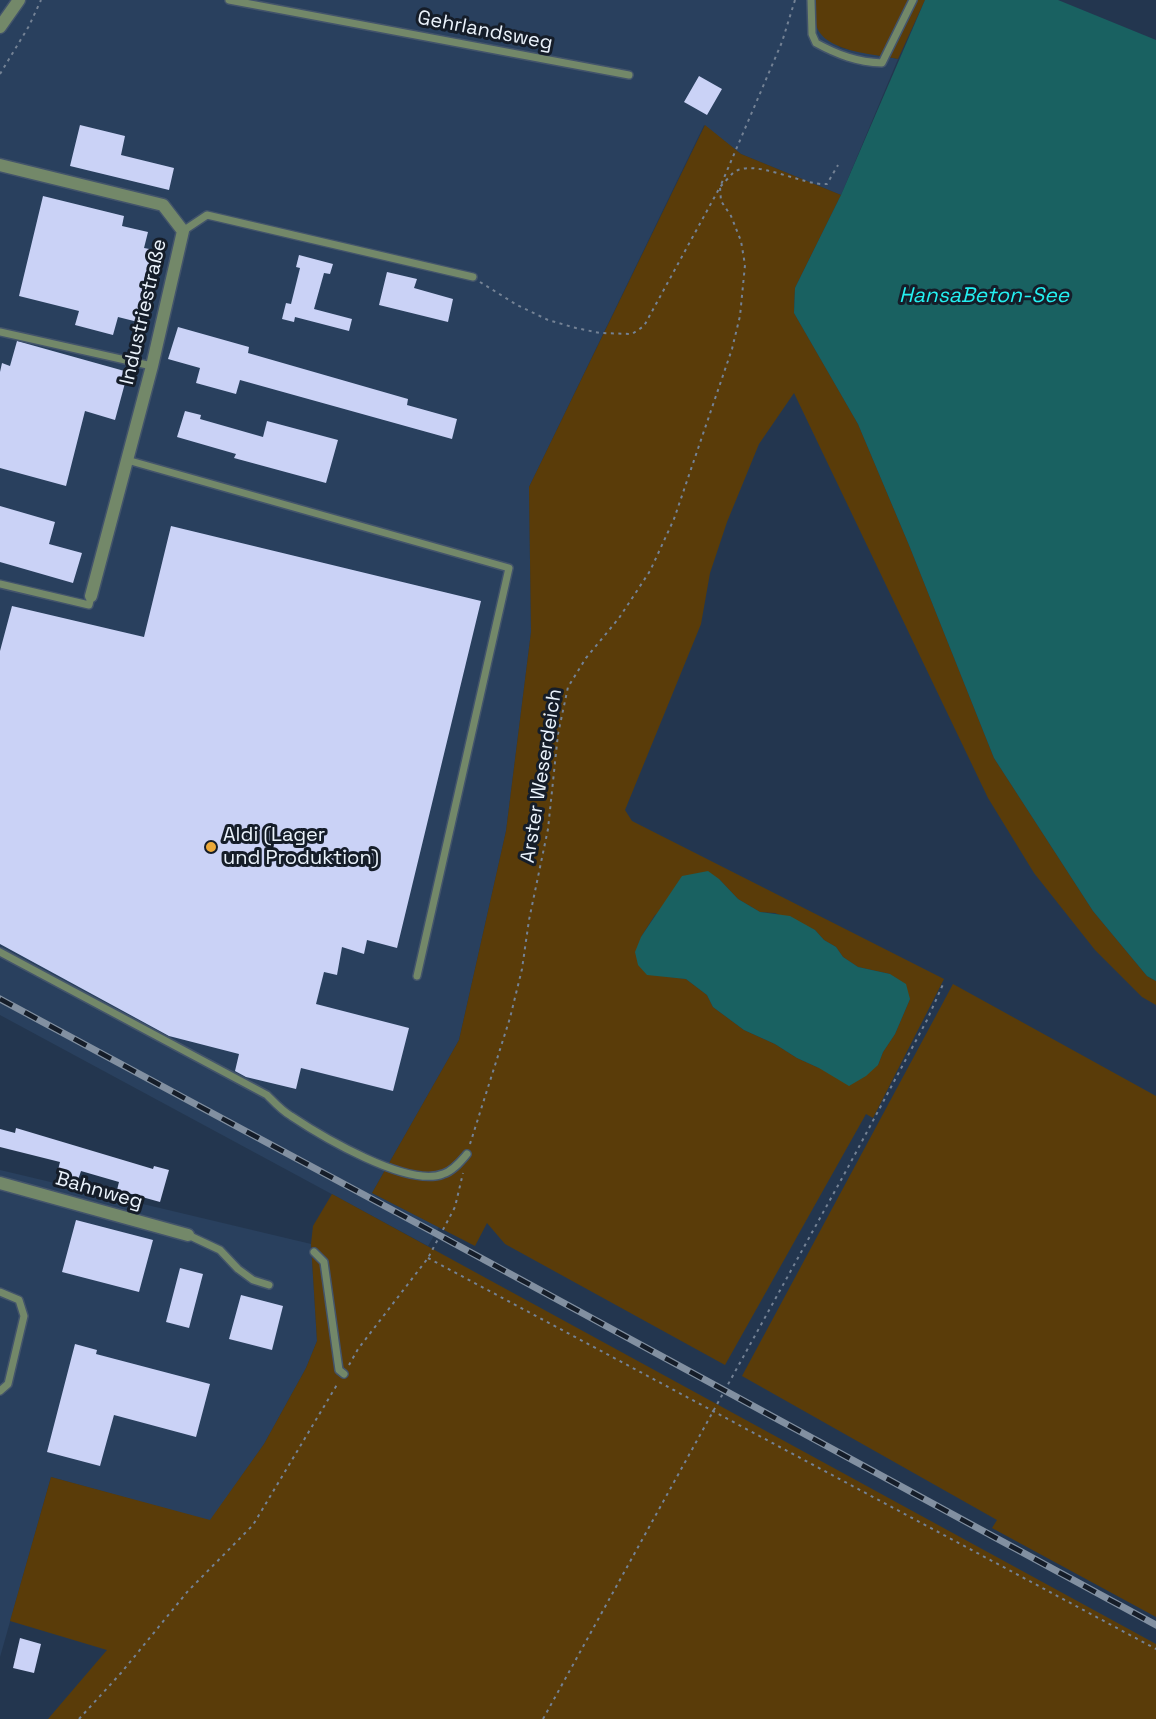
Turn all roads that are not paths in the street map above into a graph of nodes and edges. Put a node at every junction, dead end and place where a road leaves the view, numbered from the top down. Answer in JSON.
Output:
{"nodes":[{"id":1,"x":19,"y":0,"type":"edge"},
{"id":2,"x":229,"y":0,"type":"edge"},
{"id":3,"x":811,"y":0,"type":"edge"},
{"id":4,"x":913,"y":0,"type":"edge"},
{"id":5,"x":0,"y":27,"type":"edge"},
{"id":6,"x":629,"y":75,"type":"dead end"},
{"id":7,"x":0,"y":165,"type":"edge"},
{"id":8,"x":183,"y":231,"type":"junction"},
{"id":9,"x":472,"y":277,"type":"road end"},
{"id":10,"x":0,"y":332,"type":"edge"},
{"id":11,"x":152,"y":366,"type":"junction"},
{"id":12,"x":127,"y":460,"type":"junction"},
{"id":13,"x":0,"y":584,"type":"edge"},
{"id":14,"x":91,"y":596,"type":"joint"},
{"id":15,"x":0,"y":952,"type":"edge"},
{"id":16,"x":417,"y":976,"type":"dead end"},
{"id":17,"x":467,"y":1154,"type":"road end"},
{"id":18,"x":0,"y":1183,"type":"edge"},
{"id":19,"x":188,"y":1235,"type":"joint"},
{"id":20,"x":314,"y":1252,"type":"dead end"},
{"id":21,"x":269,"y":1285,"type":"dead end"},
{"id":22,"x":0,"y":1292,"type":"edge"},
{"id":23,"x":344,"y":1374,"type":"road end"},
{"id":24,"x":0,"y":1391,"type":"edge"}],
"edges":[{"from":1,"to":5,"type":"street"},
{"from":2,"to":6,"type":"lane","name":"Gehrlandsweg"},
{"from":3,"to":4,"type":"lane"},
{"from":7,"to":8,"type":"street","name":"Industriestraße"},
{"from":8,"to":9,"type":"lane"},
{"from":8,"to":11,"type":"street","name":"Industriestraße"},
{"from":10,"to":11,"type":"lane"},
{"from":11,"to":12,"type":"street","name":"Industriestraße"},
{"from":12,"to":14,"type":"street","name":"Industriestraße"},
{"from":12,"to":16,"type":"lane"},
{"from":13,"to":14,"type":"lane"},
{"from":15,"to":17,"type":"lane"},
{"from":18,"to":19,"type":"street","name":"Bahnweg"},
{"from":19,"to":21,"type":"lane"},
{"from":20,"to":23,"type":"lane"},
{"from":22,"to":24,"type":"lane"}]}
